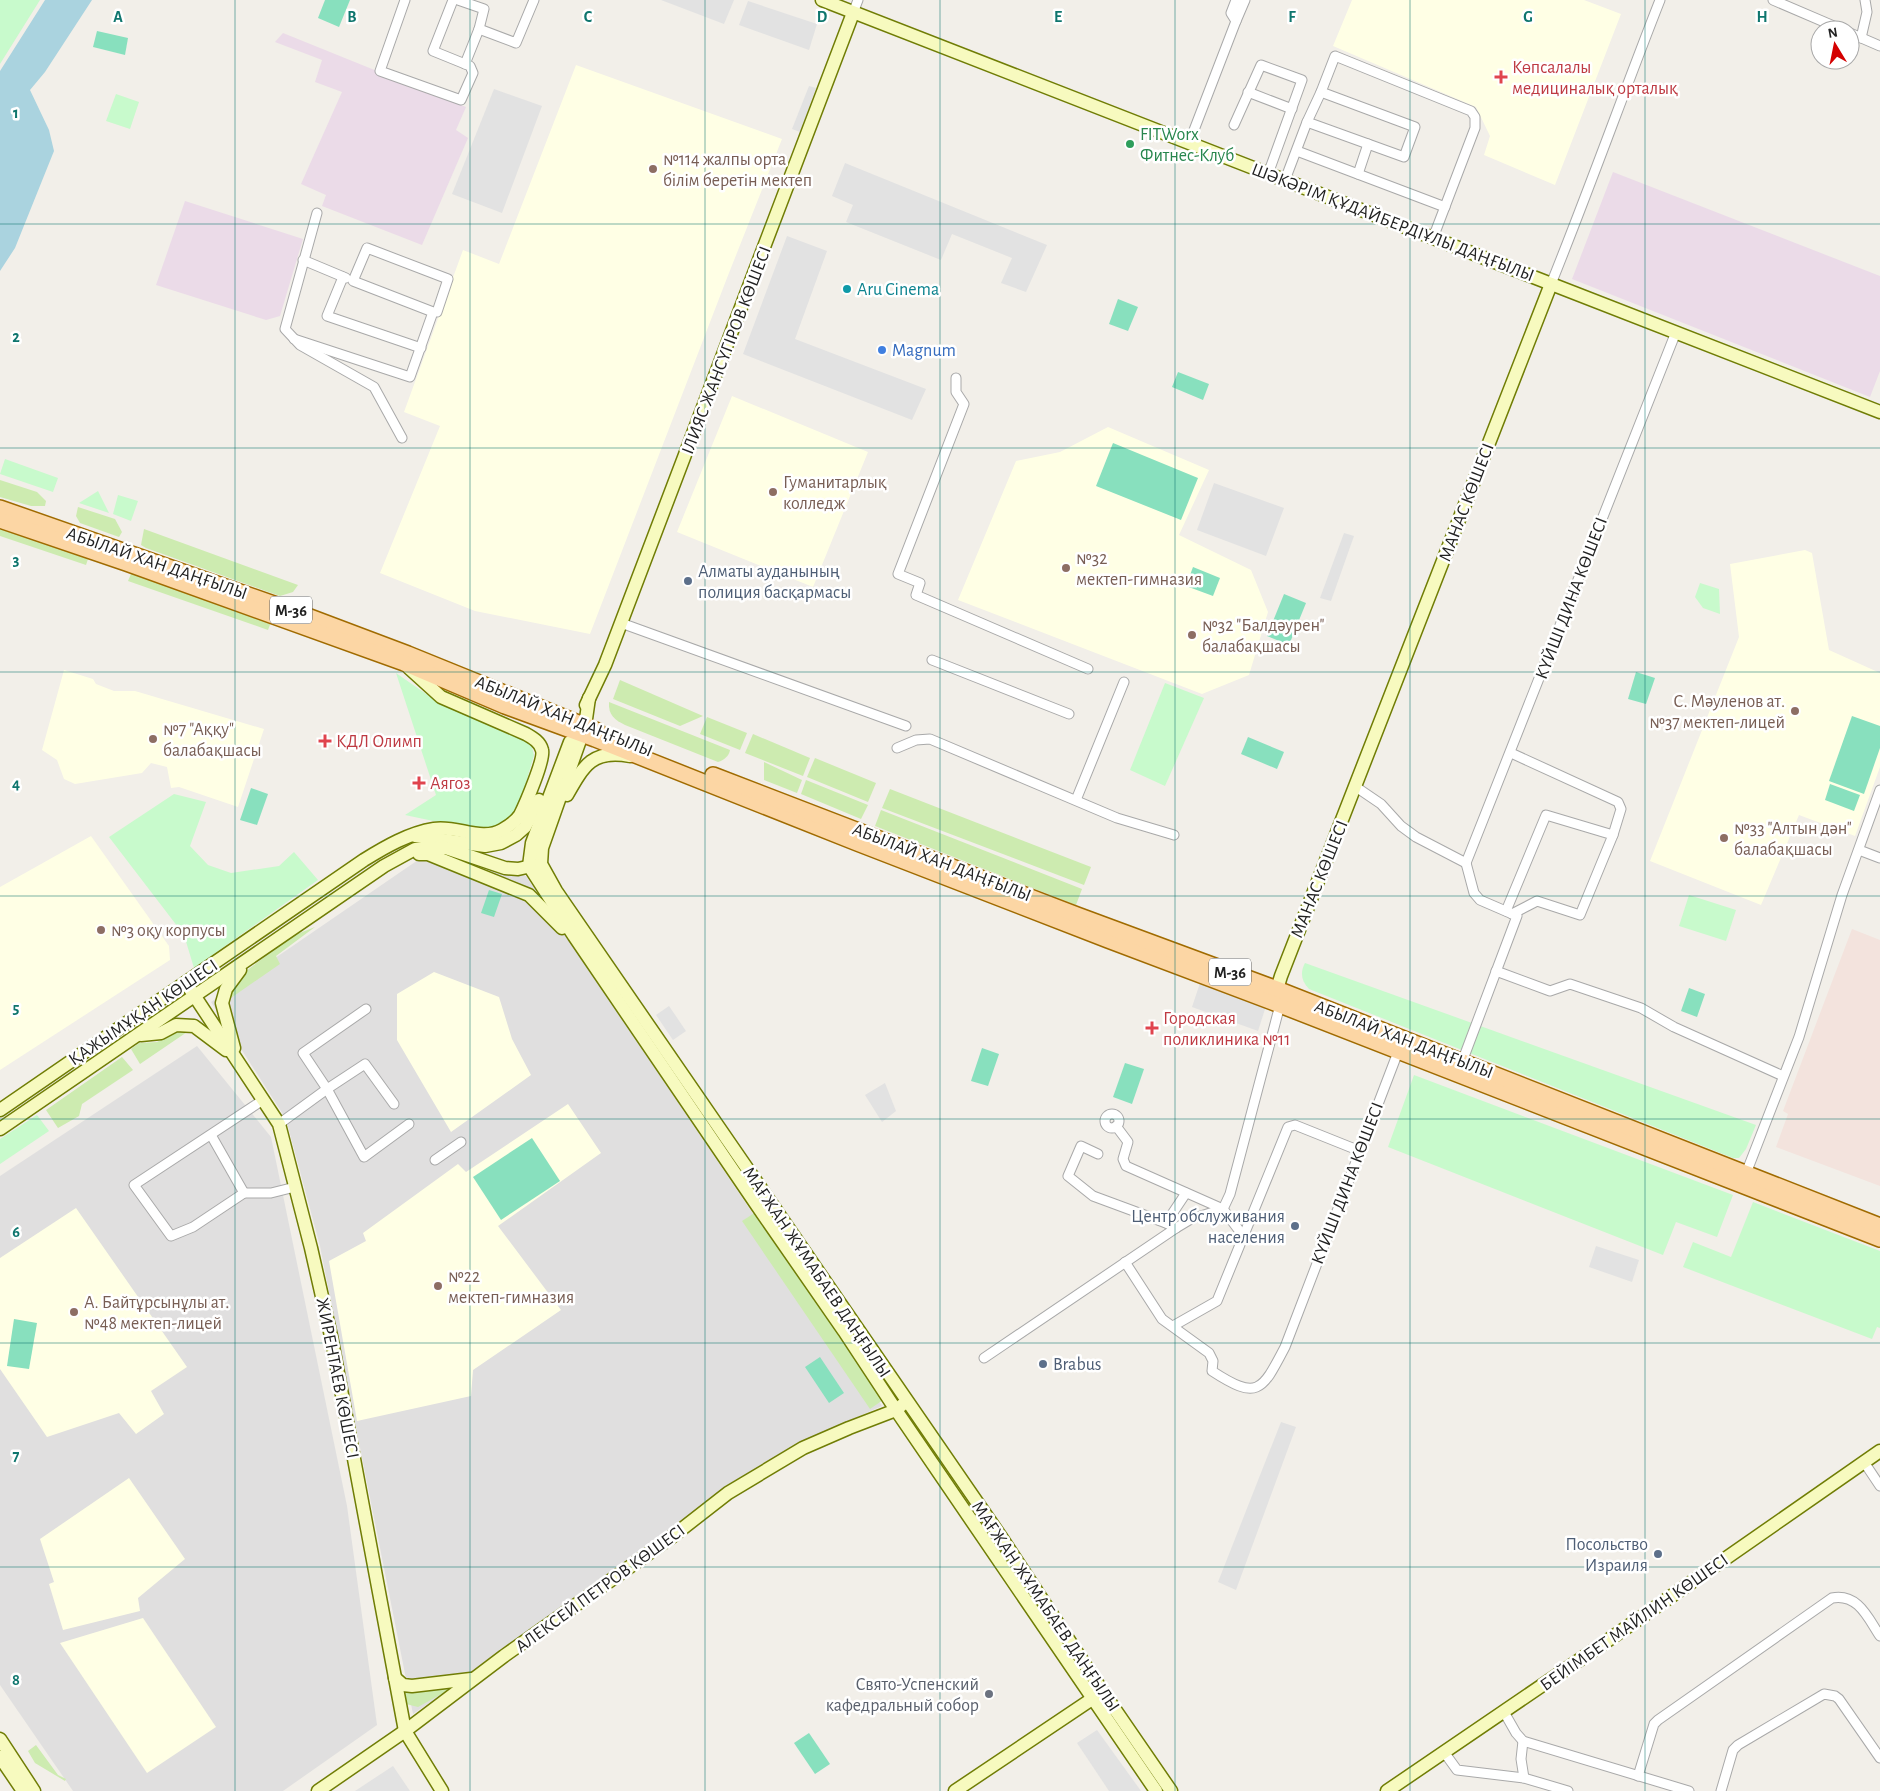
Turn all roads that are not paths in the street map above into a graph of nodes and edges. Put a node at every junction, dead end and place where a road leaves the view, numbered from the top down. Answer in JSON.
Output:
{"nodes":[{"id":1,"x":405,"y":0,"type":"edge"},
{"id":2,"x":452,"y":0,"type":"edge"},
{"id":3,"x":458,"y":0,"type":"edge"},
{"id":4,"x":534,"y":0,"type":"edge"},
{"id":5,"x":822,"y":0,"type":"edge"},
{"id":6,"x":858,"y":0,"type":"edge"},
{"id":7,"x":1236,"y":0,"type":"edge"},
{"id":8,"x":1245,"y":0,"type":"edge"},
{"id":9,"x":1660,"y":0,"type":"edge"},
{"id":10,"x":1773,"y":0,"type":"edge"},
{"id":11,"x":1865,"y":0,"type":"edge"},
{"id":12,"x":485,"y":4,"type":"edge"},
{"id":13,"x":853,"y":12,"type":"junction"},
{"id":14,"x":1819,"y":20,"type":"edge"},
{"id":15,"x":1236,"y":21,"type":"junction"},
{"id":16,"x":479,"y":28,"type":"junction"},
{"id":17,"x":1861,"y":38,"type":"joint"},
{"id":18,"x":1880,"y":46,"type":"edge"},
{"id":19,"x":466,"y":64,"type":"junction"},
{"id":20,"x":1248,"y":92,"type":"junction"},
{"id":21,"x":1321,"y":92,"type":"junction"},
{"id":22,"x":1292,"y":109,"type":"junction"},
{"id":23,"x":1307,"y":122,"type":"junction"},
{"id":24,"x":1234,"y":125,"type":"dead end"},
{"id":25,"x":1189,"y":143,"type":"junction"},
{"id":26,"x":1368,"y":144,"type":"junction"},
{"id":27,"x":1296,"y":151,"type":"junction"},
{"id":28,"x":1268,"y":174,"type":"junction"},
{"id":29,"x":1358,"y":174,"type":"junction"},
{"id":30,"x":1285,"y":180,"type":"junction"},
{"id":31,"x":1445,"y":208,"type":"junction"},
{"id":32,"x":317,"y":213,"type":"dead end"},
{"id":33,"x":1433,"y":238,"type":"junction"},
{"id":34,"x":303,"y":260,"type":"junction"},
{"id":35,"x":343,"y":277,"type":"junction"},
{"id":36,"x":353,"y":281,"type":"junction"},
{"id":37,"x":1551,"y":284,"type":"junction"},
{"id":38,"x":434,"y":312,"type":"junction"},
{"id":39,"x":1676,"y":332,"type":"junction"},
{"id":40,"x":294,"y":339,"type":"junction"},
{"id":41,"x":421,"y":348,"type":"junction"},
{"id":42,"x":956,"y":378,"type":"dead end"},
{"id":43,"x":1880,"y":412,"type":"edge"},
{"id":44,"x":402,"y":438,"type":"dead end"},
{"id":45,"x":0,"y":508,"type":"edge"},
{"id":46,"x":0,"y":520,"type":"edge"},
{"id":47,"x":621,"y":623,"type":"junction"},
{"id":48,"x":932,"y":660,"type":"dead end"},
{"id":49,"x":404,"y":663,"type":"junction"},
{"id":50,"x":1088,"y":669,"type":"dead end"},
{"id":51,"x":1124,"y":682,"type":"dead end"},
{"id":52,"x":1068,"y":714,"type":"dead end"},
{"id":53,"x":906,"y":726,"type":"dead end"},
{"id":54,"x":579,"y":729,"type":"junction"},
{"id":55,"x":897,"y":748,"type":"dead end"},
{"id":56,"x":1511,"y":753,"type":"junction"},
{"id":57,"x":562,"y":764,"type":"junction"},
{"id":58,"x":664,"y":766,"type":"junction"},
{"id":59,"x":1356,"y":787,"type":"junction"},
{"id":60,"x":1880,"y":790,"type":"edge"},
{"id":61,"x":1076,"y":800,"type":"junction"},
{"id":62,"x":554,"y":813,"type":"junction"},
{"id":63,"x":412,"y":835,"type":"junction"},
{"id":64,"x":1174,"y":835,"type":"dead end"},
{"id":65,"x":1613,"y":835,"type":"junction"},
{"id":66,"x":446,"y":848,"type":"junction"},
{"id":67,"x":1859,"y":850,"type":"junction"},
{"id":68,"x":401,"y":855,"type":"junction"},
{"id":69,"x":1880,"y":858,"type":"edge"},
{"id":70,"x":1466,"y":863,"type":"junction"},
{"id":71,"x":535,"y":865,"type":"junction"},
{"id":72,"x":1509,"y":913,"type":"junction"},
{"id":73,"x":574,"y":936,"type":"junction"},
{"id":74,"x":248,"y":961,"type":"junction"},
{"id":75,"x":1496,"y":971,"type":"junction"},
{"id":76,"x":186,"y":983,"type":"junction"},
{"id":77,"x":1277,"y":989,"type":"junction"},
{"id":78,"x":195,"y":997,"type":"junction"},
{"id":79,"x":1280,"y":1004,"type":"junction"},
{"id":80,"x":366,"y":1009,"type":"dead end"},
{"id":81,"x":138,"y":1036,"type":"junction"},
{"id":82,"x":1398,"y":1052,"type":"junction"},
{"id":83,"x":236,"y":1059,"type":"junction"},
{"id":84,"x":1462,"y":1062,"type":"junction"},
{"id":85,"x":1783,"y":1076,"type":"junction"},
{"id":86,"x":327,"y":1089,"type":"junction"},
{"id":87,"x":263,"y":1100,"type":"junction"},
{"id":88,"x":394,"y":1104,"type":"dead end"},
{"id":89,"x":0,"y":1110,"type":"edge"},
{"id":90,"x":279,"y":1124,"type":"junction"},
{"id":91,"x":409,"y":1124,"type":"dead end"},
{"id":92,"x":1116,"y":1126,"type":"dead end"},
{"id":93,"x":0,"y":1129,"type":"edge"},
{"id":94,"x":211,"y":1135,"type":"junction"},
{"id":95,"x":461,"y":1142,"type":"dead end"},
{"id":96,"x":1360,"y":1151,"type":"junction"},
{"id":97,"x":1098,"y":1154,"type":"dead end"},
{"id":98,"x":435,"y":1160,"type":"dead end"},
{"id":99,"x":1742,"y":1178,"type":"junction"},
{"id":100,"x":296,"y":1187,"type":"junction"},
{"id":101,"x":244,"y":1193,"type":"junction"},
{"id":102,"x":1186,"y":1193,"type":"junction"},
{"id":103,"x":1223,"y":1209,"type":"junction"},
{"id":104,"x":1166,"y":1223,"type":"junction"},
{"id":105,"x":1880,"y":1226,"type":"edge"},
{"id":106,"x":1176,"y":1228,"type":"junction"},
{"id":107,"x":1244,"y":1237,"type":"junction"},
{"id":108,"x":1880,"y":1239,"type":"edge"},
{"id":109,"x":1125,"y":1262,"type":"junction"},
{"id":110,"x":1173,"y":1326,"type":"junction"},
{"id":111,"x":984,"y":1358,"type":"dead end"},
{"id":112,"x":901,"y":1406,"type":"junction"},
{"id":113,"x":1880,"y":1451,"type":"edge"},
{"id":114,"x":1864,"y":1462,"type":"junction"},
{"id":115,"x":1880,"y":1486,"type":"edge"},
{"id":116,"x":1880,"y":1636,"type":"edge"},
{"id":117,"x":395,"y":1678,"type":"junction"},
{"id":118,"x":474,"y":1679,"type":"junction"},
{"id":119,"x":1097,"y":1696,"type":"junction"},
{"id":120,"x":1504,"y":1712,"type":"junction"},
{"id":121,"x":405,"y":1731,"type":"junction"},
{"id":122,"x":0,"y":1740,"type":"edge"},
{"id":123,"x":1523,"y":1741,"type":"junction"},
{"id":124,"x":1444,"y":1752,"type":"junction"},
{"id":125,"x":0,"y":1757,"type":"edge"},
{"id":126,"x":1880,"y":1758,"type":"edge"},
{"id":127,"x":1638,"y":1776,"type":"junction"},
{"id":128,"x":1524,"y":1778,"type":"junction"},
{"id":129,"x":23,"y":1791,"type":"edge"},
{"id":130,"x":34,"y":1791,"type":"edge"},
{"id":131,"x":318,"y":1791,"type":"edge"},
{"id":132,"x":442,"y":1791,"type":"edge"},
{"id":133,"x":954,"y":1791,"type":"edge"},
{"id":134,"x":1156,"y":1791,"type":"edge"},
{"id":135,"x":1171,"y":1791,"type":"edge"},
{"id":136,"x":1387,"y":1791,"type":"edge"},
{"id":137,"x":1568,"y":1791,"type":"edge"},
{"id":138,"x":1689,"y":1791,"type":"edge"},
{"id":139,"x":1721,"y":1791,"type":"edge"}],
"edges":[{"from":1,"to":19,"type":"street"},
{"from":2,"to":19,"type":"street"},
{"from":3,"to":12,"type":"street"},
{"from":4,"to":16,"type":"street"},
{"from":5,"to":13,"type":"main road","name":"ШӘКӘРІМ ҚҰДАЙБЕРДІҰЛЫ ДАҢҒЫЛЫ"},
{"from":6,"to":13,"type":"street","name":"ІЛИЯС ЖАНСҮГІРОВ КӨШЕСІ"},
{"from":7,"to":15,"type":"street"},
{"from":8,"to":15,"type":"street"},
{"from":9,"to":37,"type":"street","name":"МАНАС КӨШЕСІ"},
{"from":10,"to":14,"type":"street"},
{"from":11,"to":17,"type":"street"},
{"from":12,"to":16,"type":"street"},
{"from":13,"to":25,"type":"main road","name":"ШӘКӘРІМ ҚҰДАЙБЕРДІҰЛЫ ДАҢҒЫЛЫ"},
{"from":13,"to":47,"type":"main road","name":"ІЛИЯС ЖАНСҮГІРОВ КӨШЕСІ"},
{"from":15,"to":25,"type":"street"},
{"from":16,"to":19,"type":"street"},
{"from":17,"to":18,"type":"street"},
{"from":20,"to":22,"type":"street"},
{"from":20,"to":22,"type":"street"},
{"from":20,"to":24,"type":"street"},
{"from":21,"to":23,"type":"street"},
{"from":21,"to":26,"type":"street"},
{"from":21,"to":31,"type":"street"},
{"from":22,"to":28,"type":"street"},
{"from":23,"to":26,"type":"street"},
{"from":23,"to":27,"type":"street"},
{"from":25,"to":28,"type":"main road","name":"ШӘКӘРІМ ҚҰДАЙБЕРДІҰЛЫ ДАҢҒЫЛЫ"},
{"from":26,"to":29,"type":"street"},
{"from":27,"to":29,"type":"street"},
{"from":27,"to":30,"type":"street"},
{"from":28,"to":30,"type":"main road","name":"ШӘКӘРІМ ҚҰДАЙБЕРДІҰЛЫ ДАҢҒЫЛЫ"},
{"from":29,"to":31,"type":"street"},
{"from":30,"to":33,"type":"main road","name":"ШӘКӘРІМ ҚҰДАЙБЕРДІҰЛЫ ДАҢҒЫЛЫ"},
{"from":31,"to":33,"type":"street"},
{"from":32,"to":34,"type":"street"},
{"from":33,"to":37,"type":"main road","name":"ШӘКӘРІМ ҚҰДАЙБЕРДІҰЛЫ ДАҢҒЫЛЫ"},
{"from":34,"to":35,"type":"street"},
{"from":34,"to":40,"type":"street"},
{"from":35,"to":36,"type":"street"},
{"from":35,"to":41,"type":"street"},
{"from":36,"to":38,"type":"street"},
{"from":36,"to":38,"type":"street"},
{"from":37,"to":39,"type":"main road","name":"ШӘКӘРІМ ҚҰДАЙБЕРДІҰЛЫ ДАҢҒЫЛЫ"},
{"from":37,"to":59,"type":"main road","name":"МАНАС КӨШЕСІ"},
{"from":38,"to":41,"type":"street"},
{"from":39,"to":43,"type":"main road","name":"ШӘКӘРІМ ҚҰДАЙБЕРДІҰЛЫ ДАҢҒЫЛЫ"},
{"from":39,"to":56,"type":"street","name":"КҮЙШІ ДИНА КӨШЕСІ"},
{"from":40,"to":41,"type":"street"},
{"from":40,"to":44,"type":"street"},
{"from":42,"to":50,"type":"street"},
{"from":45,"to":54,"type":"main road","name":"АБЫЛАЙ ХАН ДАҢҒЫЛЫ","number":"M-36"},
{"from":46,"to":49,"type":"main road","name":"АБЫЛАЙ ХАН ДАҢҒЫЛЫ","number":"M-36"},
{"from":47,"to":53,"type":"street"},
{"from":47,"to":54,"type":"main road","name":"ІЛИЯС ЖАНСҮГІРОВ КӨШЕСІ"},
{"from":48,"to":52,"type":"street"},
{"from":49,"to":54,"type":"main road","name":"АБЫЛАЙ ХАН ДАҢҒЫЛЫ","number":"M-36"},
{"from":49,"to":63,"type":"main road","name":"ҚАЖЫМҰҚАН КӨШЕСІ"},
{"from":51,"to":61,"type":"street"},
{"from":54,"to":57,"type":"main road"},
{"from":54,"to":58,"type":"main road","name":"АБЫЛАЙ ХАН ДАҢҒЫЛЫ","number":"M-36"},
{"from":54,"to":62,"type":"main road"},
{"from":54,"to":77,"type":"main road","name":"АБЫЛАЙ ХАН ДАҢҒЫЛЫ","number":"M-36"},
{"from":55,"to":61,"type":"street"},
{"from":56,"to":65,"type":"street"},
{"from":56,"to":70,"type":"street","name":"КҮЙШІ ДИНА КӨШЕСІ"},
{"from":57,"to":63,"type":"main road"},
{"from":57,"to":71,"type":"main road"},
{"from":58,"to":62,"type":"main road"},
{"from":58,"to":79,"type":"main road","name":"АБЫЛАЙ ХАН ДАҢҒЫЛЫ","number":"M-36"},
{"from":59,"to":70,"type":"street"},
{"from":59,"to":77,"type":"main road","name":"МАНАС КӨШЕСІ"},
{"from":60,"to":67,"type":"street"},
{"from":61,"to":64,"type":"street"},
{"from":62,"to":71,"type":"main road"},
{"from":63,"to":66,"type":"main road"},
{"from":63,"to":76,"type":"main road","name":"ҚАЖЫМҰҚАН КӨШЕСІ"},
{"from":65,"to":72,"type":"street"},
{"from":65,"to":72,"type":"street"},
{"from":66,"to":68,"type":"main road"},
{"from":66,"to":71,"type":"main road"},
{"from":67,"to":69,"type":"street"},
{"from":67,"to":85,"type":"street"},
{"from":68,"to":73,"type":"main road"},
{"from":68,"to":74,"type":"main road","name":"ҚАЖЫМҰҚАН КӨШЕСІ"},
{"from":70,"to":72,"type":"street"},
{"from":71,"to":73,"type":"main road","name":"МАҒЖАН ЖҰМАБАЕВ ДАҢҒЫЛЫ"},
{"from":71,"to":112,"type":"main road","name":"МАҒЖАН ЖҰМАБАЕВ ДАҢҒЫЛЫ"},
{"from":72,"to":75,"type":"street"},
{"from":73,"to":112,"type":"main road","name":"МАҒЖАН ЖҰМАБАЕВ ДАҢҒЫЛЫ"},
{"from":74,"to":78,"type":"main road","name":"ҚАЖЫМҰҚАН КӨШЕСІ"},
{"from":74,"to":83,"type":"main road"},
{"from":75,"to":84,"type":"street"},
{"from":75,"to":85,"type":"street"},
{"from":76,"to":78,"type":"main road","name":"ЖИРЕНТАЕВ КӨШЕСІ"},
{"from":76,"to":89,"type":"main road","name":"ҚАЖЫМҰҚАН КӨШЕСІ"},
{"from":77,"to":79,"type":"main road"},
{"from":77,"to":84,"type":"main road","name":"АБЫЛАЙ ХАН ДАҢҒЫЛЫ","number":"M-36"},
{"from":78,"to":81,"type":"main road","name":"ҚАЖЫМҰҚАН КӨШЕСІ"},
{"from":78,"to":83,"type":"main road","name":"ЖИРЕНТАЕВ КӨШЕСІ"},
{"from":79,"to":82,"type":"main road","name":"АБЫЛАЙ ХАН ДАҢҒЫЛЫ","number":"M-36"},
{"from":79,"to":103,"type":"street"},
{"from":80,"to":86,"type":"street"},
{"from":81,"to":83,"type":"main road"},
{"from":81,"to":93,"type":"main road","name":"ҚАЖЫМҰҚАН КӨШЕСІ"},
{"from":82,"to":96,"type":"street","name":"КҮЙШІ ДИНА КӨШЕСІ"},
{"from":82,"to":99,"type":"main road","name":"АБЫЛАЙ ХАН ДАҢҒЫЛЫ","number":"M-36"},
{"from":83,"to":87,"type":"main road","name":"ЖИРЕНТАЕВ КӨШЕСІ"},
{"from":84,"to":99,"type":"main road","name":"АБЫЛАЙ ХАН ДАҢҒЫЛЫ","number":"M-36"},
{"from":85,"to":99,"type":"street"},
{"from":86,"to":88,"type":"street"},
{"from":86,"to":90,"type":"street"},
{"from":86,"to":91,"type":"street"},
{"from":87,"to":90,"type":"main road","name":"ЖИРЕНТАЕВ КӨШЕСІ"},
{"from":87,"to":94,"type":"street"},
{"from":90,"to":100,"type":"main road","name":"ЖИРЕНТАЕВ КӨШЕСІ"},
{"from":92,"to":102,"type":"street"},
{"from":94,"to":101,"type":"street"},
{"from":94,"to":101,"type":"street"},
{"from":95,"to":98,"type":"street"},
{"from":96,"to":107,"type":"street"},
{"from":96,"to":110,"type":"street","name":"КҮЙШІ ДИНА КӨШЕСІ"},
{"from":97,"to":104,"type":"street"},
{"from":99,"to":105,"type":"main road","name":"АБЫЛАЙ ХАН ДАҢҒЫЛЫ","number":"M-36"},
{"from":99,"to":108,"type":"main road","name":"АБЫЛАЙ ХАН ДАҢҒЫЛЫ","number":"M-36"},
{"from":100,"to":101,"type":"street"},
{"from":100,"to":117,"type":"main road","name":"ЖИРЕНТАЕВ КӨШЕСІ"},
{"from":102,"to":103,"type":"street"},
{"from":102,"to":104,"type":"street"},
{"from":103,"to":106,"type":"street"},
{"from":103,"to":107,"type":"street"},
{"from":104,"to":106,"type":"street"},
{"from":106,"to":109,"type":"street"},
{"from":107,"to":110,"type":"street"},
{"from":109,"to":110,"type":"street"},
{"from":109,"to":111,"type":"street"},
{"from":112,"to":118,"type":"main road","name":"АЛЕКСЕЙ ПЕТРОВ КӨШЕСІ"},
{"from":112,"to":119,"type":"main road","name":"МАҒЖАН ЖҰМАБАЕВ ДАҢҒЫЛЫ"},
{"from":113,"to":114,"type":"main road","name":"БЕЙІМБЕТ МАЙЛИН КӨШЕСІ"},
{"from":114,"to":115,"type":"street"},
{"from":114,"to":120,"type":"main road","name":"БЕЙІМБЕТ МАЙЛИН КӨШЕСІ"},
{"from":116,"to":127,"type":"street"},
{"from":117,"to":118,"type":"main road"},
{"from":117,"to":121,"type":"main road","name":"ЖИРЕНТАЕВ КӨШЕСІ"},
{"from":118,"to":121,"type":"main road","name":"АЛЕКСЕЙ ПЕТРОВ КӨШЕСІ"},
{"from":119,"to":133,"type":"main road"},
{"from":119,"to":134,"type":"main road","name":"МАҒЖАН ЖҰМАБАЕВ ДАҢҒЫЛЫ"},
{"from":119,"to":135,"type":"main road","name":"МАҒЖАН ЖҰМАБАЕВ ДАҢҒЫЛЫ"},
{"from":120,"to":123,"type":"street"},
{"from":120,"to":124,"type":"main road","name":"БЕЙІМБЕТ МАЙЛИН КӨШЕСІ"},
{"from":121,"to":131,"type":"main road","name":"АЛЕКСЕЙ ПЕТРОВ КӨШЕСІ"},
{"from":121,"to":132,"type":"main road","name":"ЖИРЕНТАЕВ КӨШЕСІ"},
{"from":122,"to":130,"type":"main road"},
{"from":123,"to":127,"type":"street"},
{"from":123,"to":128,"type":"street"},
{"from":124,"to":128,"type":"street"},
{"from":124,"to":136,"type":"main road","name":"БЕЙІМБЕТ МАЙЛИН КӨШЕСІ"},
{"from":125,"to":129,"type":"main road"},
{"from":126,"to":139,"type":"street"},
{"from":127,"to":138,"type":"street"},
{"from":128,"to":137,"type":"street"}]}
